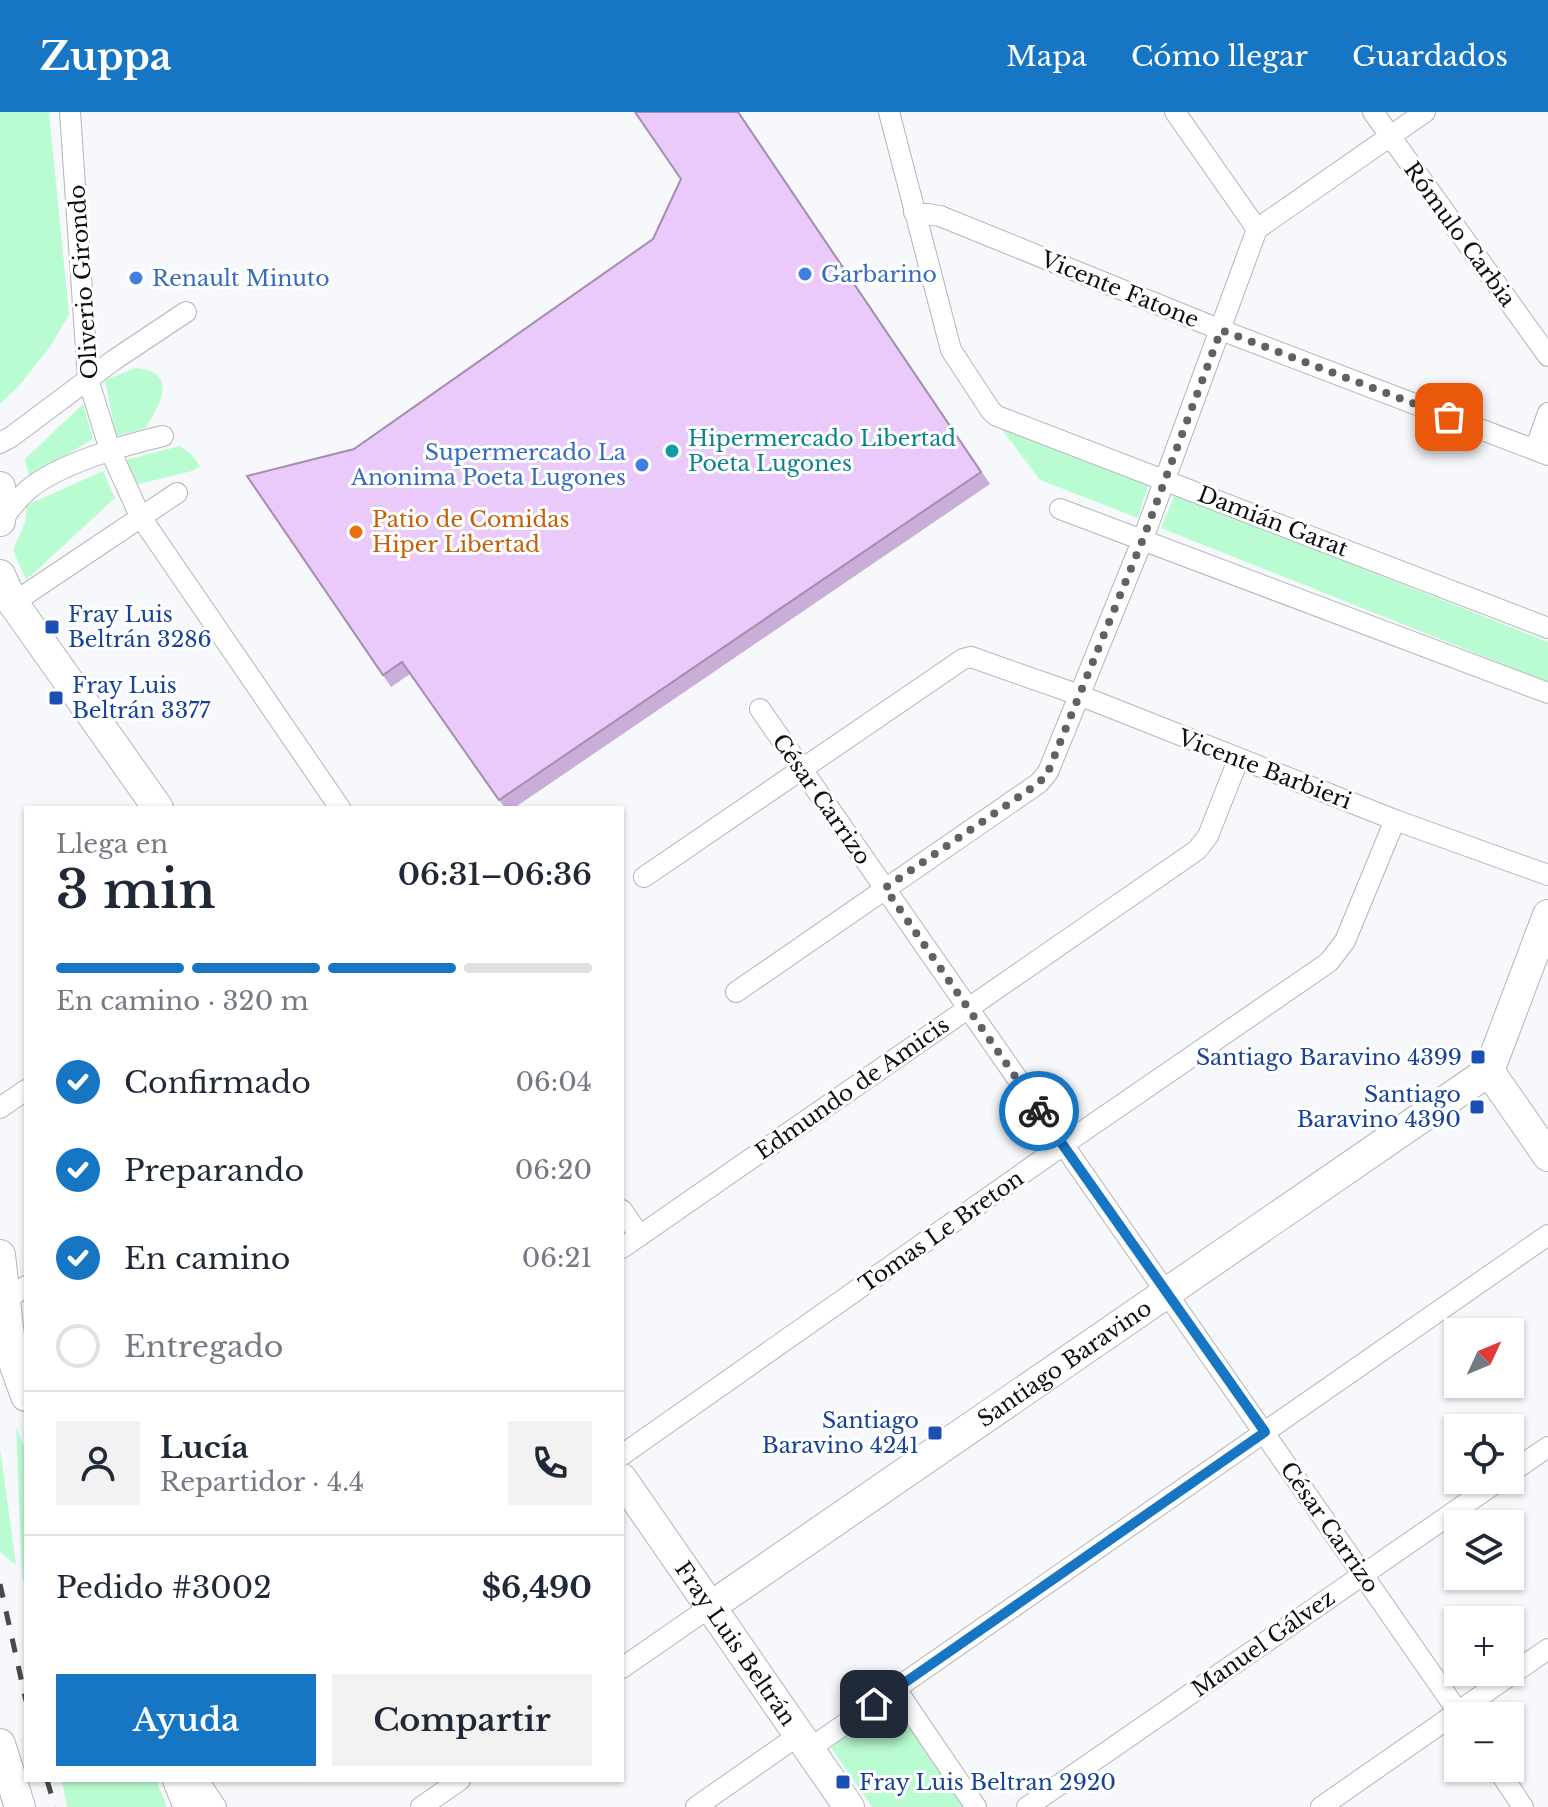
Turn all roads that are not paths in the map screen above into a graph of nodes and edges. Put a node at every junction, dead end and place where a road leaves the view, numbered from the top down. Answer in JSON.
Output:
{"nodes":[{"id":1,"x":70,"y":112,"type":"edge"},
{"id":2,"x":889,"y":112,"type":"edge"},
{"id":3,"x":1175,"y":112,"type":"edge"},
{"id":4,"x":1373,"y":112,"type":"edge"},
{"id":5,"x":1425,"y":112,"type":"edge"},
{"id":6,"x":1389,"y":136,"type":"junction"},
{"id":7,"x":914,"y":212,"type":"junction"},
{"id":8,"x":1257,"y":229,"type":"junction"},
{"id":9,"x":186,"y":312,"type":"dead end"},
{"id":10,"x":1221,"y":330,"type":"junction"},
{"id":11,"x":1548,"y":356,"type":"edge"},
{"id":12,"x":88,"y":379,"type":"junction"},
{"id":13,"x":1548,"y":413,"type":"edge"},
{"id":14,"x":163,"y":436,"type":"dead end"},
{"id":15,"x":0,"y":443,"type":"edge"},
{"id":16,"x":110,"y":450,"type":"junction"},
{"id":17,"x":1542,"y":452,"type":"edge"},
{"id":18,"x":1165,"y":480,"type":"junction"},
{"id":19,"x":0,"y":487,"type":"edge"},
{"id":20,"x":177,"y":493,"type":"dead end"},
{"id":21,"x":1060,"y":509,"type":"dead end"},
{"id":22,"x":140,"y":516,"type":"junction"},
{"id":23,"x":0,"y":522,"type":"edge"},
{"id":24,"x":1143,"y":539,"type":"junction"},
{"id":25,"x":0,"y":575,"type":"edge"},
{"id":26,"x":7,"y":598,"type":"edge"},
{"id":27,"x":1548,"y":628,"type":"edge"},
{"id":28,"x":1548,"y":693,"type":"edge"},
{"id":29,"x":1079,"y":695,"type":"junction"},
{"id":30,"x":760,"y":709,"type":"dead end"},
{"id":31,"x":1238,"y":760,"type":"junction"},
{"id":32,"x":801,"y":770,"type":"junction"},
{"id":33,"x":157,"y":806,"type":"edge"},
{"id":34,"x":339,"y":806,"type":"edge"},
{"id":35,"x":1395,"y":820,"type":"junction"},
{"id":36,"x":1548,"y":875,"type":"edge"},
{"id":37,"x":644,"y":877,"type":"dead end"},
{"id":38,"x":885,"y":888,"type":"junction"},
{"id":39,"x":1548,"y":915,"type":"edge"},
{"id":40,"x":736,"y":992,"type":"dead end"},
{"id":41,"x":967,"y":1008,"type":"junction"},
{"id":42,"x":1489,"y":1071,"type":"junction"},
{"id":43,"x":24,"y":1091,"type":"edge"},
{"id":44,"x":0,"y":1108,"type":"edge"},
{"id":45,"x":1063,"y":1145,"type":"junction"},
{"id":46,"x":1548,"y":1156,"type":"edge"},
{"id":47,"x":624,"y":1213,"type":"edge"},
{"id":48,"x":1548,"y":1235,"type":"edge"},
{"id":49,"x":640,"y":1236,"type":"junction"},
{"id":50,"x":624,"y":1247,"type":"edge"},
{"id":51,"x":0,"y":1255,"type":"edge"},
{"id":52,"x":1165,"y":1293,"type":"junction"},
{"id":53,"x":15,"y":1294,"type":"edge"},
{"id":54,"x":24,"y":1390,"type":"edge"},
{"id":55,"x":1265,"y":1432,"type":"junction"},
{"id":56,"x":1548,"y":1447,"type":"edge"},
{"id":57,"x":624,"y":1454,"type":"edge"},
{"id":58,"x":1524,"y":1463,"type":"edge"},
{"id":59,"x":624,"y":1482,"type":"edge"},
{"id":60,"x":1480,"y":1494,"type":"edge"},
{"id":61,"x":1363,"y":1574,"type":"junction"},
{"id":62,"x":710,"y":1607,"type":"junction"},
{"id":63,"x":1548,"y":1649,"type":"edge"},
{"id":64,"x":624,"y":1667,"type":"edge"},
{"id":65,"x":896,"y":1689,"type":"junction"},
{"id":66,"x":1451,"y":1702,"type":"edge"},
{"id":67,"x":1475,"y":1702,"type":"edge"},
{"id":68,"x":1444,"y":1724,"type":"edge"},
{"id":69,"x":804,"y":1742,"type":"junction"},
{"id":70,"x":0,"y":1744,"type":"edge"},
{"id":71,"x":179,"y":1782,"type":"edge"},
{"id":72,"x":199,"y":1782,"type":"edge"},
{"id":73,"x":457,"y":1782,"type":"edge"},
{"id":74,"x":1506,"y":1782,"type":"edge"},
{"id":75,"x":20,"y":1807,"type":"edge"},
{"id":76,"x":189,"y":1807,"type":"edge"},
{"id":77,"x":216,"y":1807,"type":"edge"},
{"id":78,"x":421,"y":1807,"type":"edge"},
{"id":79,"x":696,"y":1807,"type":"edge"},
{"id":80,"x":849,"y":1807,"type":"edge"},
{"id":81,"x":976,"y":1807,"type":"edge"},
{"id":82,"x":1027,"y":1807,"type":"edge"},
{"id":83,"x":1321,"y":1807,"type":"edge"},
{"id":84,"x":1523,"y":1807,"type":"edge"}],
"edges":[{"from":1,"to":12,"type":"street","name":"Oliverio Girondo"},
{"from":2,"to":7,"type":"street"},
{"from":3,"to":8,"type":"street"},
{"from":4,"to":6,"type":"street","name":"Rómulo Carbia"},
{"from":5,"to":6,"type":"street"},
{"from":6,"to":8,"type":"street"},
{"from":6,"to":11,"type":"street","name":"Rómulo Carbia"},
{"from":7,"to":10,"type":"street","name":"Vicente Fatone"},
{"from":7,"to":18,"type":"street","name":"Damián Garat"},
{"from":8,"to":10,"type":"street"},
{"from":9,"to":12,"type":"street"},
{"from":10,"to":17,"type":"street","name":"Vicente Fatone"},
{"from":10,"to":18,"type":"street"},
{"from":12,"to":15,"type":"street"},
{"from":12,"to":16,"type":"street","name":"Oliverio Girondo"},
{"from":13,"to":17,"type":"street"},
{"from":14,"to":16,"type":"street"},
{"from":16,"to":22,"type":"street","name":"Oliverio Girondo"},
{"from":16,"to":23,"type":"street"},
{"from":18,"to":24,"type":"street"},
{"from":18,"to":27,"type":"street","name":"Damián Garat"},
{"from":19,"to":23,"type":"main road"},
{"from":20,"to":22,"type":"street"},
{"from":21,"to":24,"type":"street"},
{"from":22,"to":26,"type":"street"},
{"from":22,"to":34,"type":"street","name":"Oliverio Girondo"},
{"from":24,"to":28,"type":"street"},
{"from":24,"to":29,"type":"street"},
{"from":25,"to":26,"type":"main road"},
{"from":26,"to":33,"type":"main road"},
{"from":29,"to":31,"type":"street","name":"Vicente Barbieri"},
{"from":29,"to":32,"type":"street","name":"Vicente Barbieri"},
{"from":29,"to":38,"type":"street"},
{"from":30,"to":32,"type":"street","name":"César Carrizo"},
{"from":31,"to":35,"type":"street","name":"Vicente Barbieri"},
{"from":31,"to":41,"type":"street","name":"Edmundo de Amicis"},
{"from":32,"to":37,"type":"street"},
{"from":32,"to":38,"type":"street","name":"César Carrizo"},
{"from":35,"to":36,"type":"street","name":"Vicente Barbieri"},
{"from":35,"to":45,"type":"street","name":"Tomas Le Breton"},
{"from":38,"to":40,"type":"street"},
{"from":38,"to":41,"type":"street","name":"César Carrizo"},
{"from":39,"to":42,"type":"main road"},
{"from":41,"to":45,"type":"street","name":"César Carrizo"},
{"from":41,"to":49,"type":"street","name":"Edmundo de Amicis"},
{"from":42,"to":46,"type":"main road"},
{"from":42,"to":52,"type":"main road","name":"Santiago Baravino"},
{"from":43,"to":44,"type":"street"},
{"from":45,"to":52,"type":"street","name":"César Carrizo"},
{"from":45,"to":57,"type":"street","name":"Tomas Le Breton"},
{"from":47,"to":49,"type":"street"},
{"from":48,"to":55,"type":"street"},
{"from":49,"to":50,"type":"street","name":"Edmundo de Amicis"},
{"from":51,"to":53,"type":"main road"},
{"from":52,"to":55,"type":"street","name":"César Carrizo"},
{"from":52,"to":62,"type":"main road","name":"Santiago Baravino"},
{"from":53,"to":54,"type":"main road"},
{"from":55,"to":61,"type":"street","name":"César Carrizo"},
{"from":55,"to":65,"type":"street"},
{"from":56,"to":58,"type":"street"},
{"from":59,"to":62,"type":"main road","name":"Fray Luis Beltrán"},
{"from":60,"to":61,"type":"street","name":"Manuel Gálvez"},
{"from":61,"to":66,"type":"street","name":"César Carrizo"},
{"from":61,"to":82,"type":"street","name":"Manuel Gálvez"},
{"from":62,"to":64,"type":"street","name":"Santiago Baravino"},
{"from":62,"to":69,"type":"main road","name":"Fray Luis Beltrán"},
{"from":63,"to":67,"type":"street"},
{"from":65,"to":69,"type":"street"},
{"from":65,"to":81,"type":"street"},
{"from":68,"to":83,"type":"street"},
{"from":69,"to":79,"type":"street"},
{"from":69,"to":80,"type":"main road","name":"Fray Luis Beltrán"},
{"from":70,"to":75,"type":"main road"},
{"from":71,"to":76,"type":"main road"},
{"from":72,"to":77,"type":"street"},
{"from":73,"to":78,"type":"street"},
{"from":74,"to":84,"type":"street"}]}
